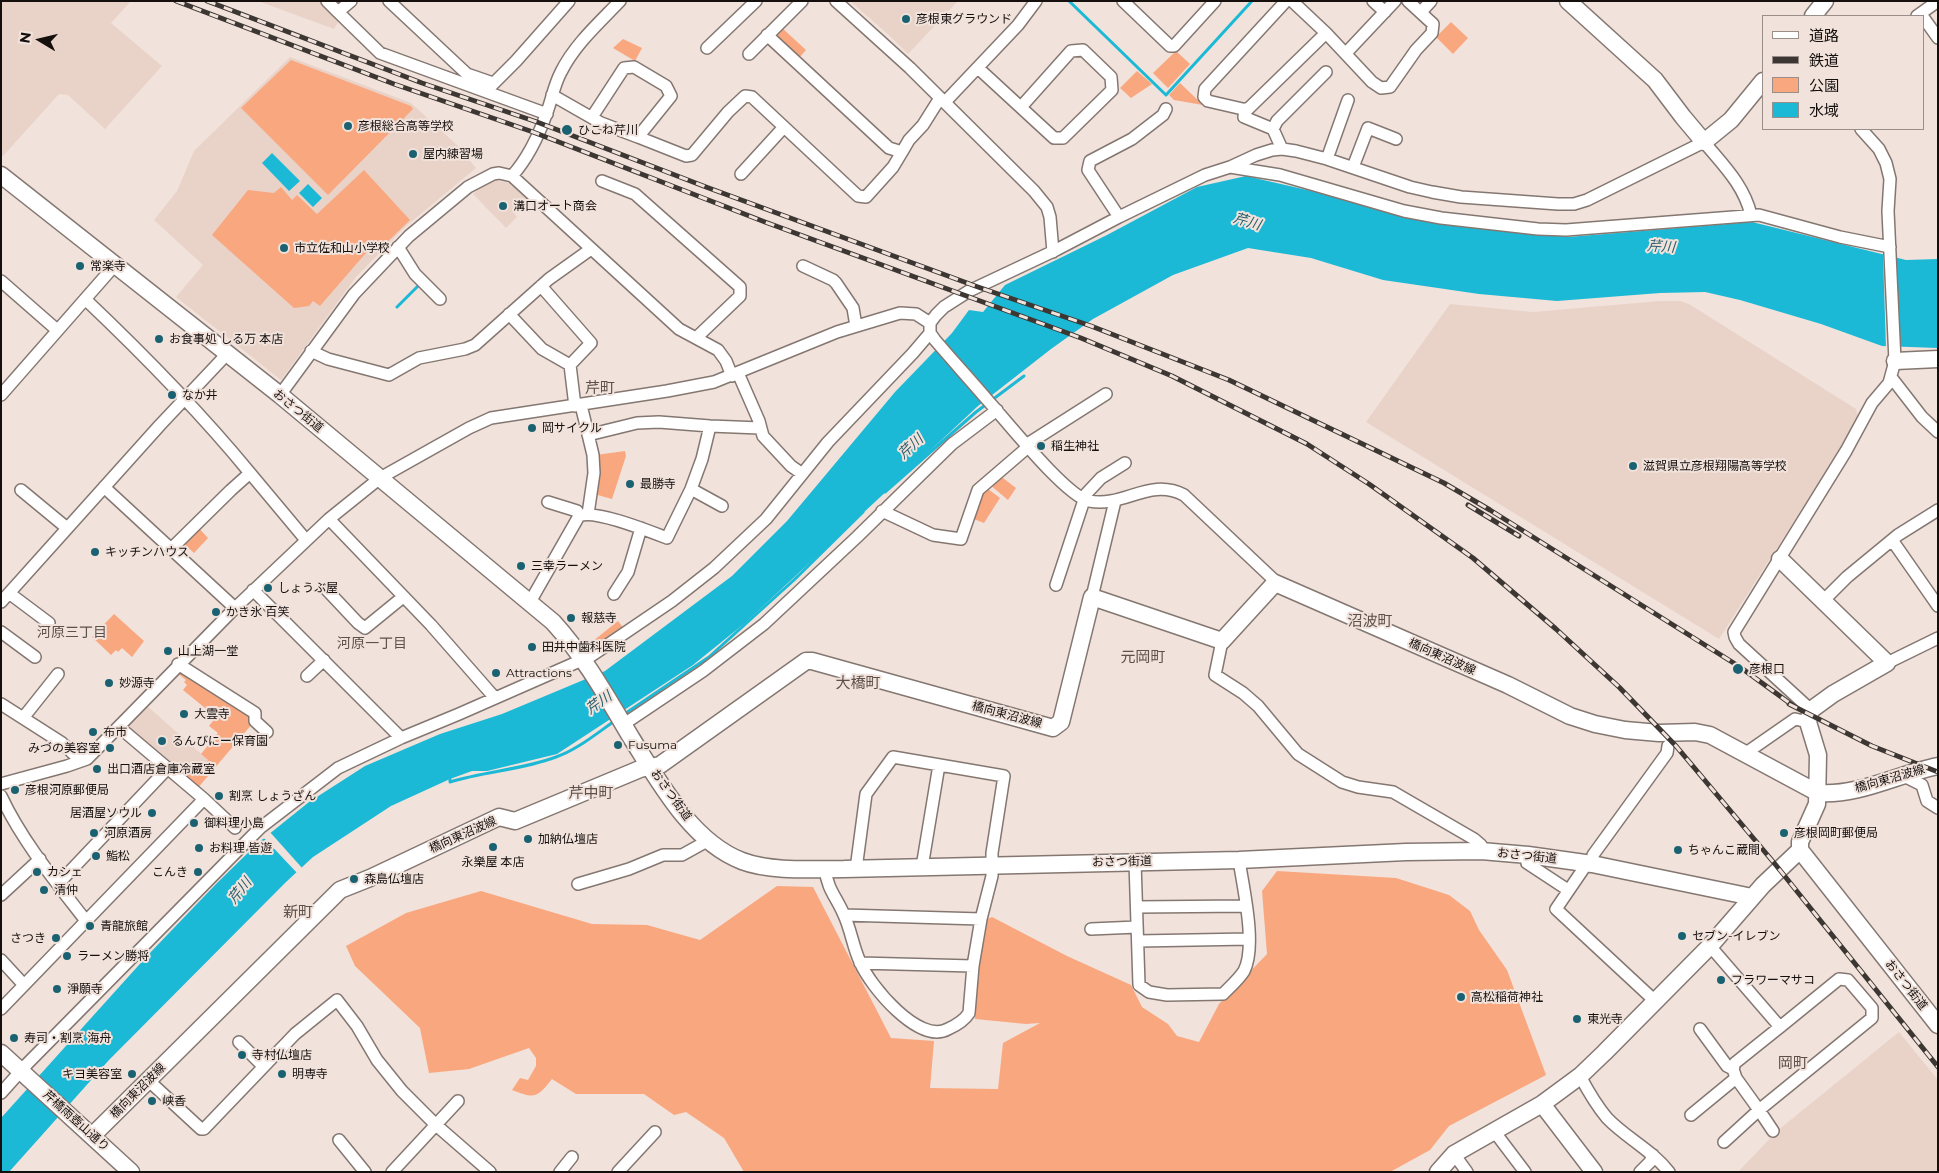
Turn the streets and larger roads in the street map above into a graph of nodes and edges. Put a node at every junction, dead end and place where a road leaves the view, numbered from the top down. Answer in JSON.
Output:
{"nodes":[{"id":1,"x":328,"y":1,"type":"edge"},
{"id":2,"x":351,"y":1,"type":"edge"},
{"id":3,"x":389,"y":1,"type":"edge"},
{"id":4,"x":569,"y":1,"type":"edge"},
{"id":5,"x":620,"y":1,"type":"edge"},
{"id":6,"x":756,"y":1,"type":"edge"},
{"id":7,"x":802,"y":1,"type":"edge"},
{"id":8,"x":836,"y":1,"type":"edge"},
{"id":9,"x":1123,"y":1,"type":"edge"},
{"id":10,"x":1286,"y":1,"type":"edge"},
{"id":11,"x":1292,"y":1,"type":"edge"},
{"id":12,"x":1373,"y":1,"type":"edge"},
{"id":13,"x":1395,"y":1,"type":"edge"},
{"id":14,"x":1408,"y":1,"type":"edge"},
{"id":15,"x":1431,"y":1,"type":"edge"},
{"id":16,"x":1568,"y":1,"type":"edge"},
{"id":17,"x":1938,"y":1,"type":"edge"},
{"id":18,"x":1035,"y":2,"type":"edge"},
{"id":19,"x":1213,"y":2,"type":"edge"},
{"id":20,"x":338,"y":12,"type":"junction"},
{"id":21,"x":1385,"y":12,"type":"junction"},
{"id":22,"x":1420,"y":12,"type":"junction"},
{"id":23,"x":1922,"y":15,"type":"edge"},
{"id":24,"x":1924,"y":20,"type":"edge"},
{"id":25,"x":1326,"y":33,"type":"junction"},
{"id":26,"x":767,"y":35,"type":"junction"},
{"id":27,"x":1938,"y":38,"type":"edge"},
{"id":28,"x":707,"y":48,"type":"dead end"},
{"id":29,"x":749,"y":54,"type":"dead end"},
{"id":30,"x":1346,"y":54,"type":"junction"},
{"id":31,"x":978,"y":68,"type":"junction"},
{"id":32,"x":1326,"y":72,"type":"dead end"},
{"id":33,"x":1762,"y":81,"type":"edge"},
{"id":34,"x":490,"y":87,"type":"junction"},
{"id":35,"x":552,"y":95,"type":"junction"},
{"id":36,"x":942,"y":100,"type":"junction"},
{"id":37,"x":1348,"y":100,"type":"dead end"},
{"id":38,"x":1021,"y":107,"type":"junction"},
{"id":39,"x":1166,"y":109,"type":"dead end"},
{"id":40,"x":1245,"y":109,"type":"junction"},
{"id":41,"x":547,"y":114,"type":"junction"},
{"id":42,"x":592,"y":117,"type":"junction"},
{"id":43,"x":784,"y":127,"type":"junction"},
{"id":44,"x":1273,"y":129,"type":"junction"},
{"id":45,"x":1862,"y":130,"type":"edge"},
{"id":46,"x":638,"y":137,"type":"junction"},
{"id":47,"x":1396,"y":139,"type":"dead end"},
{"id":48,"x":1704,"y":142,"type":"junction"},
{"id":49,"x":1282,"y":149,"type":"junction"},
{"id":50,"x":902,"y":152,"type":"junction"},
{"id":51,"x":1327,"y":159,"type":"junction"},
{"id":52,"x":1230,"y":167,"type":"junction"},
{"id":53,"x":1353,"y":168,"type":"junction"},
{"id":54,"x":741,"y":174,"type":"dead end"},
{"id":55,"x":1,"y":175,"type":"edge"},
{"id":56,"x":512,"y":176,"type":"junction"},
{"id":57,"x":602,"y":181,"type":"dead end"},
{"id":58,"x":1751,"y":215,"type":"junction"},
{"id":59,"x":1119,"y":217,"type":"junction"},
{"id":60,"x":398,"y":247,"type":"junction"},
{"id":61,"x":591,"y":249,"type":"junction"},
{"id":62,"x":1890,"y":251,"type":"junction"},
{"id":63,"x":1053,"y":252,"type":"junction"},
{"id":64,"x":115,"y":264,"type":"junction"},
{"id":65,"x":802,"y":266,"type":"dead end"},
{"id":66,"x":1,"y":281,"type":"edge"},
{"id":67,"x":541,"y":286,"type":"junction"},
{"id":68,"x":85,"y":299,"type":"junction"},
{"id":69,"x":440,"y":299,"type":"dead end"},
{"id":70,"x":509,"y":314,"type":"junction"},
{"id":71,"x":856,"y":326,"type":"junction"},
{"id":72,"x":57,"y":330,"type":"junction"},
{"id":73,"x":932,"y":332,"type":"junction"},
{"id":74,"x":696,"y":338,"type":"junction"},
{"id":75,"x":311,"y":351,"type":"junction"},
{"id":76,"x":227,"y":354,"type":"junction"},
{"id":77,"x":1894,"y":355,"type":"junction"},
{"id":78,"x":1938,"y":359,"type":"edge"},
{"id":79,"x":570,"y":365,"type":"junction"},
{"id":80,"x":735,"y":374,"type":"junction"},
{"id":81,"x":1891,"y":377,"type":"junction"},
{"id":82,"x":1106,"y":394,"type":"dead end"},
{"id":83,"x":1,"y":395,"type":"edge"},
{"id":84,"x":280,"y":395,"type":"junction"},
{"id":85,"x":185,"y":398,"type":"junction"},
{"id":86,"x":578,"y":405,"type":"junction"},
{"id":87,"x":994,"y":407,"type":"junction"},
{"id":88,"x":710,"y":426,"type":"junction"},
{"id":89,"x":760,"y":428,"type":"junction"},
{"id":90,"x":1938,"y":432,"type":"edge"},
{"id":91,"x":588,"y":435,"type":"junction"},
{"id":92,"x":1027,"y":446,"type":"junction"},
{"id":93,"x":1125,"y":463,"type":"dead end"},
{"id":94,"x":250,"y":473,"type":"junction"},
{"id":95,"x":801,"y":473,"type":"junction"},
{"id":96,"x":380,"y":478,"type":"junction"},
{"id":97,"x":104,"y":487,"type":"junction"},
{"id":98,"x":691,"y":489,"type":"junction"},
{"id":99,"x":21,"y":490,"type":"dead end"},
{"id":100,"x":1084,"y":500,"type":"junction"},
{"id":101,"x":1115,"y":501,"type":"junction"},
{"id":102,"x":548,"y":502,"type":"dead end"},
{"id":103,"x":722,"y":506,"type":"dead end"},
{"id":104,"x":1938,"y":510,"type":"edge"},
{"id":105,"x":882,"y":511,"type":"junction"},
{"id":106,"x":584,"y":515,"type":"junction"},
{"id":107,"x":329,"y":519,"type":"junction"},
{"id":108,"x":67,"y":528,"type":"junction"},
{"id":109,"x":641,"y":528,"type":"junction"},
{"id":110,"x":306,"y":540,"type":"junction"},
{"id":111,"x":1892,"y":540,"type":"junction"},
{"id":112,"x":172,"y":548,"type":"junction"},
{"id":113,"x":1780,"y":559,"type":"junction"},
{"id":114,"x":1275,"y":583,"type":"junction"},
{"id":115,"x":1056,"y":585,"type":"dead end"},
{"id":116,"x":326,"y":589,"type":"dead end"},
{"id":117,"x":253,"y":590,"type":"junction"},
{"id":118,"x":614,"y":594,"type":"dead end"},
{"id":119,"x":403,"y":597,"type":"junction"},
{"id":120,"x":1092,"y":597,"type":"junction"},
{"id":121,"x":5,"y":598,"type":"edge"},
{"id":122,"x":1824,"y":600,"type":"junction"},
{"id":123,"x":530,"y":602,"type":"junction"},
{"id":124,"x":1938,"y":606,"type":"edge"},
{"id":125,"x":235,"y":608,"type":"junction"},
{"id":126,"x":49,"y":622,"type":"dead end"},
{"id":127,"x":1,"y":632,"type":"edge"},
{"id":128,"x":1938,"y":638,"type":"edge"},
{"id":129,"x":1222,"y":641,"type":"junction"},
{"id":130,"x":35,"y":657,"type":"dead end"},
{"id":131,"x":324,"y":660,"type":"junction"},
{"id":132,"x":585,"y":663,"type":"junction"},
{"id":133,"x":178,"y":664,"type":"junction"},
{"id":134,"x":1886,"y":664,"type":"junction"},
{"id":135,"x":58,"y":674,"type":"dead end"},
{"id":136,"x":307,"y":676,"type":"dead end"},
{"id":137,"x":496,"y":698,"type":"junction"},
{"id":138,"x":1,"y":704,"type":"edge"},
{"id":139,"x":1810,"y":716,"type":"junction"},
{"id":140,"x":23,"y":718,"type":"junction"},
{"id":141,"x":626,"y":721,"type":"junction"},
{"id":142,"x":119,"y":727,"type":"junction"},
{"id":143,"x":267,"y":732,"type":"dead end"},
{"id":144,"x":400,"y":738,"type":"junction"},
{"id":145,"x":1668,"y":746,"type":"dead end"},
{"id":146,"x":1746,"y":753,"type":"junction"},
{"id":147,"x":82,"y":762,"type":"junction"},
{"id":148,"x":939,"y":765,"type":"junction"},
{"id":149,"x":1938,"y":766,"type":"edge"},
{"id":150,"x":650,"y":768,"type":"junction"},
{"id":151,"x":167,"y":769,"type":"junction"},
{"id":152,"x":1904,"y":776,"type":"junction"},
{"id":153,"x":1,"y":784,"type":"edge"},
{"id":154,"x":1818,"y":793,"type":"junction"},
{"id":155,"x":1,"y":796,"type":"edge"},
{"id":156,"x":204,"y":798,"type":"junction"},
{"id":157,"x":1937,"y":809,"type":"edge"},
{"id":158,"x":236,"y":828,"type":"dead end"},
{"id":159,"x":709,"y":840,"type":"junction"},
{"id":160,"x":1800,"y":850,"type":"junction"},
{"id":161,"x":1481,"y":851,"type":"junction"},
{"id":162,"x":1528,"y":855,"type":"junction"},
{"id":163,"x":40,"y":859,"type":"junction"},
{"id":164,"x":1239,"y":860,"type":"junction"},
{"id":165,"x":1135,"y":862,"type":"junction"},
{"id":166,"x":1590,"y":864,"type":"junction"},
{"id":167,"x":992,"y":865,"type":"junction"},
{"id":168,"x":922,"y":867,"type":"junction"},
{"id":169,"x":826,"y":869,"type":"junction"},
{"id":170,"x":856,"y":869,"type":"junction"},
{"id":171,"x":58,"y":884,"type":"junction"},
{"id":172,"x":578,"y":884,"type":"dead end"},
{"id":173,"x":1568,"y":890,"type":"junction"},
{"id":174,"x":1,"y":895,"type":"edge"},
{"id":175,"x":1752,"y":897,"type":"junction"},
{"id":176,"x":1246,"y":906,"type":"junction"},
{"id":177,"x":1137,"y":907,"type":"junction"},
{"id":178,"x":844,"y":915,"type":"junction"},
{"id":179,"x":981,"y":919,"type":"junction"},
{"id":180,"x":86,"y":921,"type":"junction"},
{"id":181,"x":1137,"y":927,"type":"junction"},
{"id":182,"x":1091,"y":929,"type":"dead end"},
{"id":183,"x":1249,"y":939,"type":"junction"},
{"id":184,"x":1138,"y":941,"type":"junction"},
{"id":185,"x":1710,"y":946,"type":"junction"},
{"id":186,"x":1,"y":960,"type":"edge"},
{"id":187,"x":860,"y":962,"type":"junction"},
{"id":188,"x":973,"y":966,"type":"junction"},
{"id":189,"x":24,"y":985,"type":"junction"},
{"id":190,"x":1655,"y":1001,"type":"junction"},
{"id":191,"x":1,"y":1009,"type":"edge"},
{"id":192,"x":1938,"y":1025,"type":"edge"},
{"id":193,"x":1780,"y":1027,"type":"junction"},
{"id":194,"x":1700,"y":1029,"type":"dead end"},
{"id":195,"x":238,"y":1042,"type":"dead end"},
{"id":196,"x":1,"y":1053,"type":"edge"},
{"id":197,"x":263,"y":1066,"type":"junction"},
{"id":198,"x":1734,"y":1073,"type":"junction"},
{"id":199,"x":24,"y":1074,"type":"junction"},
{"id":200,"x":1580,"y":1076,"type":"junction"},
{"id":201,"x":148,"y":1081,"type":"junction"},
{"id":202,"x":1,"y":1093,"type":"edge"},
{"id":203,"x":458,"y":1101,"type":"dead end"},
{"id":204,"x":1542,"y":1104,"type":"junction"},
{"id":205,"x":1759,"y":1110,"type":"junction"},
{"id":206,"x":1691,"y":1115,"type":"dead end"},
{"id":207,"x":436,"y":1124,"type":"junction"},
{"id":208,"x":1494,"y":1130,"type":"junction"},
{"id":209,"x":1773,"y":1131,"type":"dead end"},
{"id":210,"x":656,"y":1132,"type":"dead end"},
{"id":211,"x":92,"y":1136,"type":"junction"},
{"id":212,"x":339,"y":1140,"type":"dead end"},
{"id":213,"x":1724,"y":1142,"type":"dead end"},
{"id":214,"x":1454,"y":1154,"type":"junction"},
{"id":215,"x":1653,"y":1155,"type":"junction"},
{"id":216,"x":124,"y":1170,"type":"edge"},
{"id":217,"x":365,"y":1172,"type":"edge"},
{"id":218,"x":392,"y":1172,"type":"edge"},
{"id":219,"x":490,"y":1172,"type":"edge"},
{"id":220,"x":618,"y":1172,"type":"edge"},
{"id":221,"x":1438,"y":1172,"type":"edge"},
{"id":222,"x":1467,"y":1172,"type":"edge"},
{"id":223,"x":1525,"y":1172,"type":"edge"},
{"id":224,"x":1594,"y":1172,"type":"edge"},
{"id":225,"x":1640,"y":1172,"type":"edge"},
{"id":226,"x":1669,"y":1172,"type":"edge"}],
"edges":[{"from":1,"to":20,"type":"street"},
{"from":2,"to":20,"type":"street"},
{"from":3,"to":34,"type":"street"},
{"from":4,"to":34,"type":"street"},
{"from":5,"to":35,"type":"street"},
{"from":6,"to":28,"type":"street"},
{"from":7,"to":26,"type":"street"},
{"from":8,"to":36,"type":"street"},
{"from":9,"to":19,"type":"street"},
{"from":10,"to":40,"type":"street"},
{"from":11,"to":25,"type":"street"},
{"from":12,"to":21,"type":"street"},
{"from":13,"to":21,"type":"street"},
{"from":14,"to":22,"type":"street"},
{"from":15,"to":22,"type":"street"},
{"from":16,"to":48,"type":"street"},
{"from":17,"to":23,"type":"street"},
{"from":18,"to":31,"type":"street"},
{"from":20,"to":34,"type":"street"},
{"from":21,"to":30,"type":"street"},
{"from":22,"to":30,"type":"street"},
{"from":24,"to":27,"type":"street"},
{"from":25,"to":30,"type":"street"},
{"from":25,"to":40,"type":"street"},
{"from":26,"to":29,"type":"street"},
{"from":26,"to":50,"type":"street"},
{"from":31,"to":36,"type":"street"},
{"from":31,"to":38,"type":"street"},
{"from":32,"to":44,"type":"street"},
{"from":33,"to":48,"type":"street"},
{"from":34,"to":41,"type":"street"},
{"from":35,"to":41,"type":"street"},
{"from":35,"to":42,"type":"street"},
{"from":36,"to":50,"type":"street"},
{"from":36,"to":63,"type":"street"},
{"from":37,"to":51,"type":"street"},
{"from":38,"to":38,"type":"street"},
{"from":39,"to":59,"type":"street"},
{"from":40,"to":44,"type":"street"},
{"from":41,"to":56,"type":"street"},
{"from":42,"to":46,"type":"street"},
{"from":42,"to":46,"type":"street"},
{"from":43,"to":46,"type":"street"},
{"from":43,"to":50,"type":"street"},
{"from":43,"to":54,"type":"street"},
{"from":44,"to":49,"type":"street"},
{"from":45,"to":62,"type":"street"},
{"from":47,"to":53,"type":"street"},
{"from":48,"to":53,"type":"street"},
{"from":48,"to":58,"type":"street"},
{"from":49,"to":51,"type":"street"},
{"from":49,"to":52,"type":"street"},
{"from":51,"to":53,"type":"street"},
{"from":52,"to":58,"type":"street"},
{"from":52,"to":59,"type":"street"},
{"from":55,"to":64,"type":"street","name":"おさつ街道"},
{"from":56,"to":60,"type":"street"},
{"from":56,"to":61,"type":"street"},
{"from":57,"to":74,"type":"street"},
{"from":58,"to":62,"type":"street"},
{"from":59,"to":63,"type":"street"},
{"from":60,"to":69,"type":"street"},
{"from":60,"to":75,"type":"street"},
{"from":61,"to":67,"type":"street"},
{"from":61,"to":74,"type":"street"},
{"from":62,"to":77,"type":"street"},
{"from":63,"to":73,"type":"street"},
{"from":64,"to":68,"type":"street"},
{"from":64,"to":76,"type":"street","name":"おさつ街道"},
{"from":65,"to":71,"type":"street"},
{"from":66,"to":72,"type":"street"},
{"from":67,"to":70,"type":"street"},
{"from":67,"to":79,"type":"street"},
{"from":68,"to":72,"type":"street"},
{"from":68,"to":85,"type":"street"},
{"from":70,"to":75,"type":"street"},
{"from":70,"to":79,"type":"street"},
{"from":71,"to":73,"type":"street"},
{"from":71,"to":80,"type":"street"},
{"from":72,"to":83,"type":"street"},
{"from":73,"to":87,"type":"street"},
{"from":73,"to":95,"type":"street"},
{"from":74,"to":80,"type":"street"},
{"from":75,"to":84,"type":"street"},
{"from":76,"to":84,"type":"street","name":"おさつ街道"},
{"from":76,"to":85,"type":"street"},
{"from":77,"to":78,"type":"street"},
{"from":77,"to":81,"type":"street"},
{"from":79,"to":86,"type":"street"},
{"from":80,"to":86,"type":"street"},
{"from":80,"to":89,"type":"street"},
{"from":81,"to":90,"type":"street"},
{"from":81,"to":113,"type":"street"},
{"from":82,"to":92,"type":"street"},
{"from":84,"to":96,"type":"street","name":"おさつ街道"},
{"from":85,"to":94,"type":"street"},
{"from":85,"to":97,"type":"street"},
{"from":86,"to":91,"type":"street"},
{"from":86,"to":96,"type":"street"},
{"from":87,"to":92,"type":"street"},
{"from":87,"to":105,"type":"street"},
{"from":88,"to":89,"type":"street"},
{"from":88,"to":91,"type":"street"},
{"from":88,"to":98,"type":"street"},
{"from":89,"to":95,"type":"street"},
{"from":91,"to":106,"type":"street"},
{"from":92,"to":100,"type":"street"},
{"from":92,"to":105,"type":"street"},
{"from":93,"to":100,"type":"street"},
{"from":94,"to":110,"type":"street"},
{"from":94,"to":112,"type":"street"},
{"from":95,"to":132,"type":"street"},
{"from":96,"to":107,"type":"street"},
{"from":96,"to":123,"type":"street","name":"おさつ街道"},
{"from":97,"to":108,"type":"street"},
{"from":97,"to":112,"type":"street"},
{"from":98,"to":103,"type":"street"},
{"from":98,"to":109,"type":"street"},
{"from":99,"to":108,"type":"street"},
{"from":100,"to":101,"type":"street"},
{"from":100,"to":115,"type":"street"},
{"from":101,"to":114,"type":"street"},
{"from":101,"to":120,"type":"street"},
{"from":102,"to":106,"type":"street"},
{"from":104,"to":111,"type":"street"},
{"from":105,"to":141,"type":"street"},
{"from":106,"to":109,"type":"street"},
{"from":106,"to":123,"type":"street"},
{"from":107,"to":110,"type":"street"},
{"from":107,"to":119,"type":"street"},
{"from":108,"to":121,"type":"street"},
{"from":109,"to":118,"type":"street"},
{"from":110,"to":117,"type":"street"},
{"from":111,"to":122,"type":"street"},
{"from":111,"to":124,"type":"street"},
{"from":112,"to":125,"type":"street"},
{"from":113,"to":122,"type":"street"},
{"from":113,"to":139,"type":"street"},
{"from":114,"to":129,"type":"street"},
{"from":114,"to":146,"type":"street","name":"橋向東沼波線"},
{"from":116,"to":119,"type":"street"},
{"from":117,"to":125,"type":"street"},
{"from":117,"to":131,"type":"street"},
{"from":119,"to":137,"type":"street"},
{"from":120,"to":129,"type":"street"},
{"from":120,"to":150,"type":"street","name":"橋向東沼波線"},
{"from":121,"to":126,"type":"street"},
{"from":122,"to":134,"type":"street"},
{"from":123,"to":132,"type":"street","name":"おさつ街道"},
{"from":125,"to":133,"type":"street"},
{"from":127,"to":130,"type":"street"},
{"from":128,"to":134,"type":"street"},
{"from":129,"to":161,"type":"street"},
{"from":131,"to":136,"type":"street"},
{"from":131,"to":144,"type":"street"},
{"from":132,"to":137,"type":"street"},
{"from":132,"to":141,"type":"street","name":"おさつ街道"},
{"from":133,"to":142,"type":"street"},
{"from":133,"to":143,"type":"street"},
{"from":134,"to":139,"type":"street"},
{"from":135,"to":140,"type":"street"},
{"from":137,"to":144,"type":"street"},
{"from":138,"to":140,"type":"street"},
{"from":139,"to":146,"type":"street"},
{"from":139,"to":154,"type":"street"},
{"from":140,"to":147,"type":"street"},
{"from":141,"to":150,"type":"street","name":"おさつ街道"},
{"from":142,"to":147,"type":"street"},
{"from":142,"to":151,"type":"street"},
{"from":144,"to":199,"type":"street"},
{"from":145,"to":166,"type":"street"},
{"from":146,"to":154,"type":"street","name":"橋向東沼波線"},
{"from":147,"to":153,"type":"street"},
{"from":148,"to":167,"type":"street"},
{"from":148,"to":168,"type":"street"},
{"from":148,"to":170,"type":"street"},
{"from":149,"to":152,"type":"street","name":"橋向東沼波線"},
{"from":150,"to":159,"type":"street","name":"おさつ街道"},
{"from":150,"to":201,"type":"street","name":"橋向東沼波線"},
{"from":151,"to":156,"type":"street"},
{"from":151,"to":171,"type":"street"},
{"from":152,"to":154,"type":"street","name":"橋向東沼波線"},
{"from":152,"to":157,"type":"street"},
{"from":154,"to":160,"type":"street"},
{"from":155,"to":163,"type":"street"},
{"from":156,"to":158,"type":"street"},
{"from":156,"to":180,"type":"street"},
{"from":159,"to":169,"type":"street","name":"おさつ街道"},
{"from":159,"to":172,"type":"street"},
{"from":160,"to":175,"type":"street"},
{"from":160,"to":192,"type":"street","name":"おさつ街道"},
{"from":161,"to":162,"type":"street","name":"おさつ街道"},
{"from":161,"to":164,"type":"street","name":"おさつ街道"},
{"from":162,"to":166,"type":"street","name":"おさつ街道"},
{"from":162,"to":173,"type":"street"},
{"from":163,"to":171,"type":"street"},
{"from":163,"to":174,"type":"street"},
{"from":164,"to":165,"type":"street","name":"おさつ街道"},
{"from":164,"to":176,"type":"street"},
{"from":165,"to":167,"type":"street","name":"おさつ街道"},
{"from":165,"to":177,"type":"street"},
{"from":166,"to":173,"type":"street"},
{"from":166,"to":175,"type":"street","name":"おさつ街道"},
{"from":167,"to":168,"type":"street","name":"おさつ街道"},
{"from":167,"to":179,"type":"street"},
{"from":168,"to":170,"type":"street","name":"おさつ街道"},
{"from":169,"to":170,"type":"street","name":"おさつ街道"},
{"from":169,"to":178,"type":"street"},
{"from":171,"to":180,"type":"street"},
{"from":173,"to":190,"type":"street"},
{"from":175,"to":185,"type":"street"},
{"from":176,"to":177,"type":"street"},
{"from":176,"to":183,"type":"street"},
{"from":177,"to":181,"type":"street"},
{"from":178,"to":179,"type":"street"},
{"from":178,"to":187,"type":"street"},
{"from":179,"to":188,"type":"street"},
{"from":180,"to":189,"type":"street"},
{"from":181,"to":182,"type":"street"},
{"from":181,"to":184,"type":"street"},
{"from":183,"to":184,"type":"street"},
{"from":183,"to":184,"type":"street"},
{"from":185,"to":190,"type":"street"},
{"from":185,"to":193,"type":"street"},
{"from":186,"to":189,"type":"street"},
{"from":187,"to":188,"type":"street"},
{"from":187,"to":188,"type":"street"},
{"from":189,"to":191,"type":"street"},
{"from":190,"to":200,"type":"street"},
{"from":193,"to":198,"type":"street"},
{"from":193,"to":205,"type":"street"},
{"from":194,"to":198,"type":"street"},
{"from":195,"to":197,"type":"street"},
{"from":196,"to":199,"type":"street","name":"芹橋雨壺山通り"},
{"from":197,"to":201,"type":"street"},
{"from":197,"to":207,"type":"street"},
{"from":198,"to":205,"type":"street"},
{"from":198,"to":206,"type":"street"},
{"from":199,"to":202,"type":"street"},
{"from":199,"to":211,"type":"street","name":"芹橋雨壺山通り"},
{"from":200,"to":204,"type":"street"},
{"from":200,"to":215,"type":"street"},
{"from":201,"to":211,"type":"street","name":"橋向東沼波線"},
{"from":203,"to":207,"type":"street"},
{"from":204,"to":208,"type":"street"},
{"from":204,"to":224,"type":"street"},
{"from":205,"to":209,"type":"street"},
{"from":205,"to":213,"type":"street"},
{"from":207,"to":218,"type":"street"},
{"from":207,"to":219,"type":"street"},
{"from":208,"to":214,"type":"street"},
{"from":208,"to":223,"type":"street"},
{"from":210,"to":220,"type":"street"},
{"from":211,"to":216,"type":"street","name":"芹橋雨壺山通り"},
{"from":212,"to":217,"type":"street"},
{"from":214,"to":221,"type":"street"},
{"from":214,"to":222,"type":"street"},
{"from":215,"to":225,"type":"street"},
{"from":215,"to":226,"type":"street"}]}
